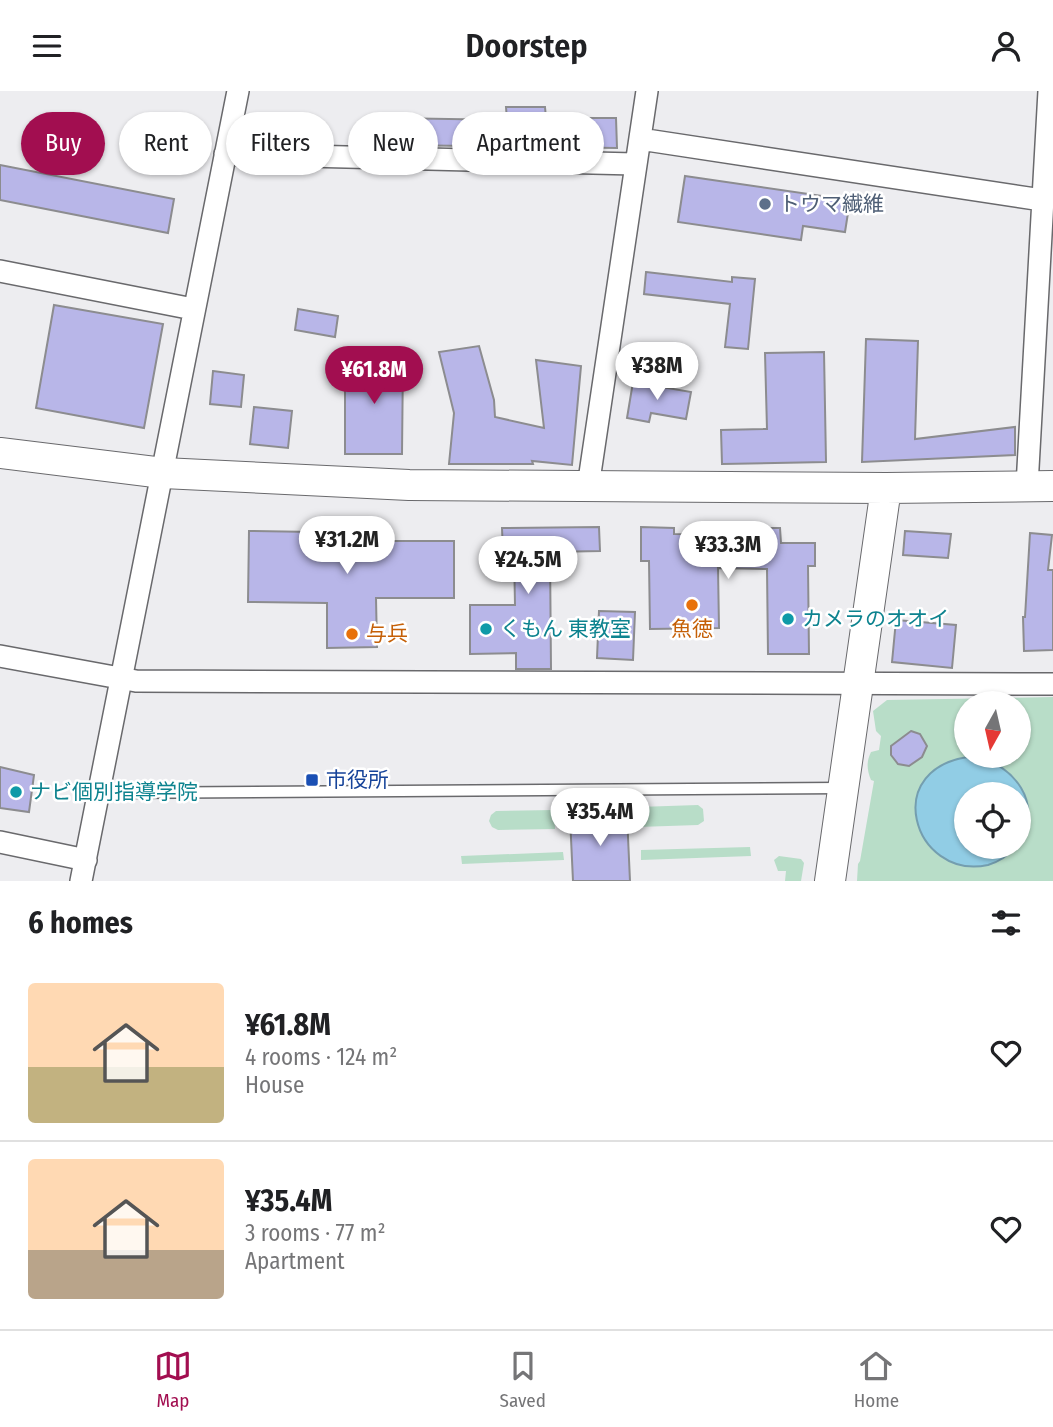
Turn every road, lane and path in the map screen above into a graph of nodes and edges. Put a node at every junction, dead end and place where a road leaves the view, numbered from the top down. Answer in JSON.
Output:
{"nodes":[{"id":1,"x":238,"y":91,"type":"edge"},
{"id":2,"x":647,"y":91,"type":"edge"},
{"id":3,"x":1049,"y":91,"type":"edge"},
{"id":4,"x":639,"y":139,"type":"junction"},
{"id":5,"x":225,"y":154,"type":"junction"},
{"id":6,"x":635,"y":165,"type":"junction"},
{"id":7,"x":1042,"y":200,"type":"junction"},
{"id":8,"x":0,"y":271,"type":"edge"},
{"id":9,"x":193,"y":309,"type":"junction"},
{"id":10,"x":0,"y":453,"type":"edge"},
{"id":11,"x":163,"y":473,"type":"junction"},
{"id":12,"x":1040,"y":486,"type":"edge"},
{"id":13,"x":588,"y":487,"type":"junction"},
{"id":14,"x":886,"y":488,"type":"junction"},
{"id":15,"x":0,"y":656,"type":"edge"},
{"id":16,"x":122,"y":679,"type":"junction"},
{"id":17,"x":858,"y":683,"type":"junction"},
{"id":18,"x":1053,"y":684,"type":"edge"},
{"id":19,"x":845,"y":788,"type":"junction"},
{"id":20,"x":100,"y":793,"type":"junction"},
{"id":21,"x":0,"y":842,"type":"edge"},
{"id":22,"x":86,"y":860,"type":"junction"},
{"id":23,"x":82,"y":881,"type":"edge"},
{"id":24,"x":830,"y":881,"type":"edge"}],
"edges":[{"from":1,"to":5,"type":"street"},
{"from":2,"to":4,"type":"street"},
{"from":3,"to":7,"type":"street"},
{"from":4,"to":6,"type":"street"},
{"from":4,"to":7,"type":"street"},
{"from":5,"to":6,"type":"street"},
{"from":5,"to":9,"type":"street"},
{"from":6,"to":13,"type":"street"},
{"from":7,"to":12,"type":"street"},
{"from":8,"to":9,"type":"street"},
{"from":9,"to":11,"type":"street"},
{"from":10,"to":11,"type":"street"},
{"from":11,"to":13,"type":"street"},
{"from":11,"to":16,"type":"street"},
{"from":12,"to":14,"type":"street"},
{"from":13,"to":14,"type":"street"},
{"from":14,"to":17,"type":"street"},
{"from":15,"to":16,"type":"street"},
{"from":16,"to":17,"type":"street"},
{"from":16,"to":20,"type":"street"},
{"from":17,"to":18,"type":"street"},
{"from":17,"to":19,"type":"street"},
{"from":19,"to":20,"type":"lane"},
{"from":19,"to":24,"type":"street"},
{"from":20,"to":22,"type":"street"},
{"from":21,"to":22,"type":"street"},
{"from":22,"to":23,"type":"street"}]}
